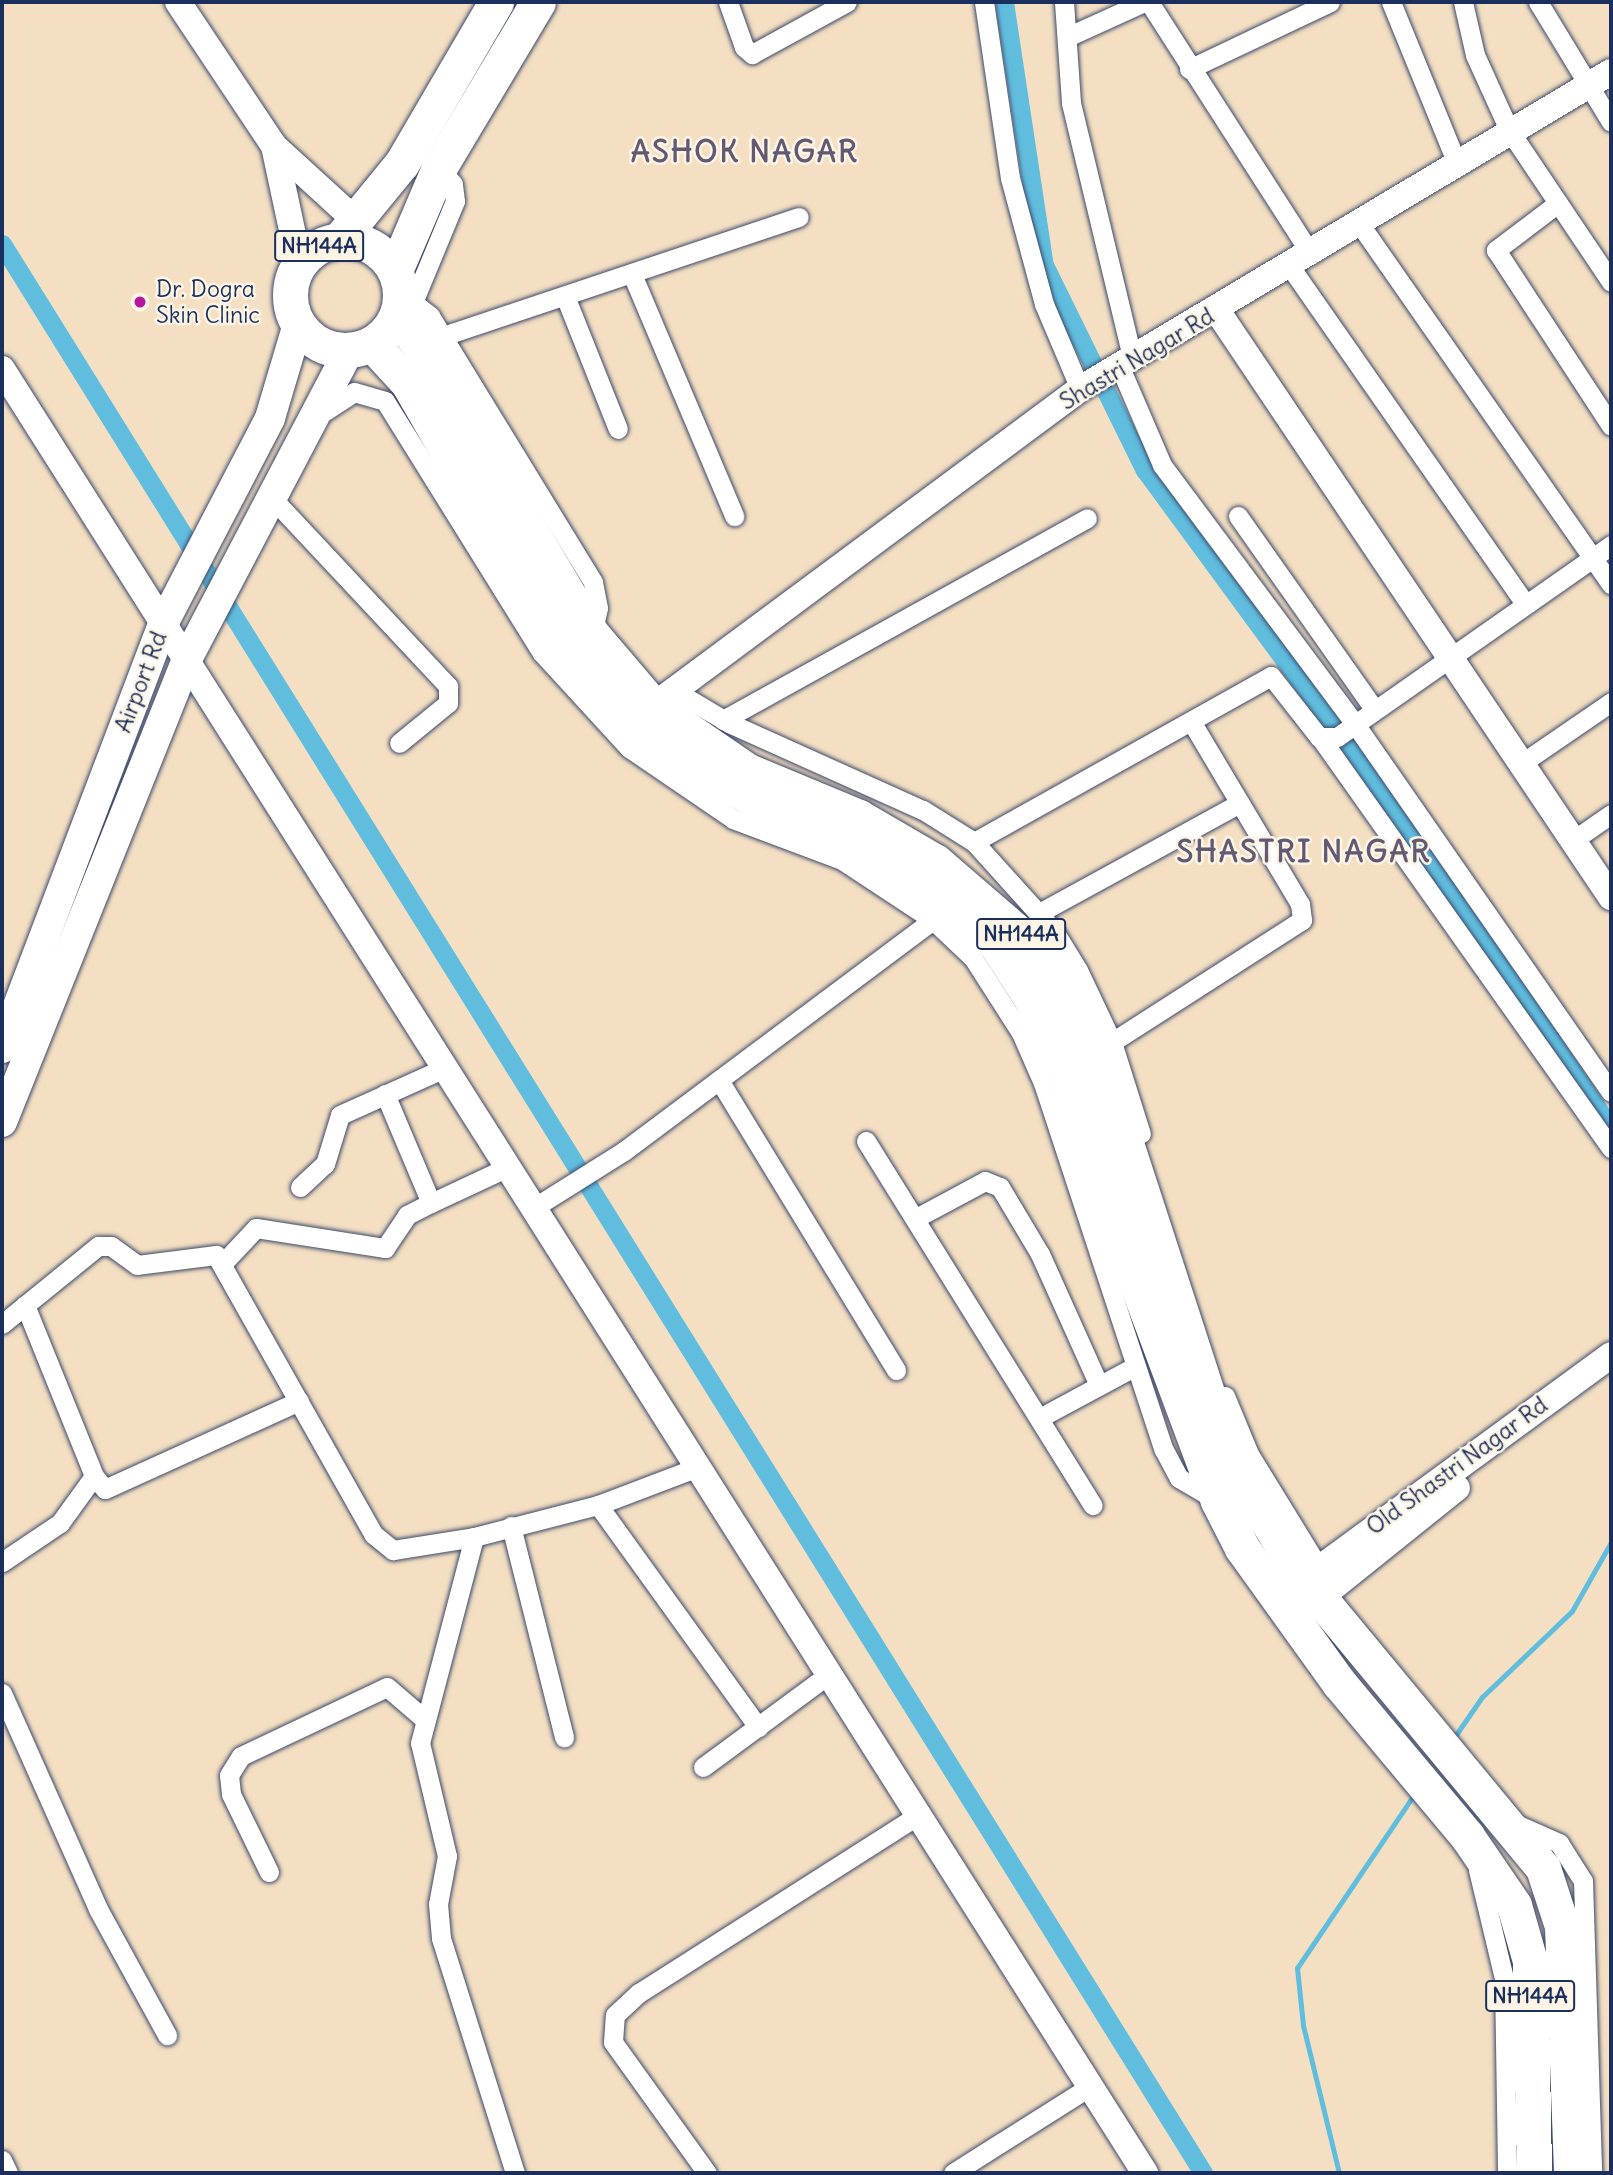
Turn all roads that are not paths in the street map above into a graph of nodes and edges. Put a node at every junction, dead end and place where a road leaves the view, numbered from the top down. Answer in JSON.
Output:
{"nodes":[{"id":1,"x":178,"y":2,"type":"edge"},
{"id":2,"x":496,"y":2,"type":"edge"},
{"id":3,"x":538,"y":2,"type":"edge"},
{"id":4,"x":728,"y":2,"type":"edge"},
{"id":5,"x":847,"y":2,"type":"edge"},
{"id":6,"x":984,"y":2,"type":"edge"},
{"id":7,"x":1064,"y":2,"type":"edge"},
{"id":8,"x":1144,"y":2,"type":"edge"},
{"id":9,"x":1149,"y":2,"type":"edge"},
{"id":10,"x":1330,"y":2,"type":"edge"},
{"id":11,"x":1391,"y":2,"type":"edge"},
{"id":12,"x":1463,"y":2,"type":"edge"},
{"id":13,"x":1538,"y":2,"type":"edge"},
{"id":14,"x":1067,"y":37,"type":"junction"},
{"id":15,"x":1188,"y":69,"type":"junction"},
{"id":16,"x":1611,"y":72,"type":"edge"},
{"id":17,"x":1589,"y":87,"type":"junction"},
{"id":18,"x":1611,"y":122,"type":"edge"},
{"id":19,"x":1509,"y":130,"type":"junction"},
{"id":20,"x":274,"y":146,"type":"junction"},
{"id":21,"x":1457,"y":164,"type":"junction"},
{"id":22,"x":1558,"y":203,"type":"junction"},
{"id":23,"x":799,"y":217,"type":"dead end"},
{"id":24,"x":1361,"y":226,"type":"junction"},
{"id":25,"x":347,"y":230,"type":"junction"},
{"id":26,"x":1301,"y":261,"type":"junction"},
{"id":27,"x":299,"y":263,"type":"junction"},
{"id":28,"x":632,"y":274,"type":"junction"},
{"id":29,"x":1611,"y":282,"type":"edge"},
{"id":30,"x":402,"y":295,"type":"junction"},
{"id":31,"x":565,"y":296,"type":"junction"},
{"id":32,"x":1218,"y":312,"type":"junction"},
{"id":33,"x":298,"y":324,"type":"junction"},
{"id":34,"x":443,"y":336,"type":"junction"},
{"id":35,"x":360,"y":347,"type":"junction"},
{"id":36,"x":2,"y":369,"type":"edge"},
{"id":37,"x":1106,"y":373,"type":"junction"},
{"id":38,"x":312,"y":420,"type":"junction"},
{"id":39,"x":1611,"y":426,"type":"edge"},
{"id":40,"x":618,"y":429,"type":"dead end"},
{"id":41,"x":272,"y":498,"type":"junction"},
{"id":42,"x":734,"y":516,"type":"dead end"},
{"id":43,"x":1238,"y":516,"type":"dead end"},
{"id":44,"x":1087,"y":517,"type":"dead end"},
{"id":45,"x":1603,"y":551,"type":"edge"},
{"id":46,"x":1611,"y":585,"type":"edge"},
{"id":47,"x":1525,"y":603,"type":"junction"},
{"id":48,"x":164,"y":622,"type":"junction"},
{"id":49,"x":592,"y":634,"type":"junction"},
{"id":50,"x":1450,"y":654,"type":"junction"},
{"id":51,"x":187,"y":659,"type":"junction"},
{"id":52,"x":664,"y":699,"type":"junction"},
{"id":53,"x":1611,"y":702,"type":"edge"},
{"id":54,"x":1375,"y":710,"type":"junction"},
{"id":55,"x":723,"y":720,"type":"junction"},
{"id":56,"x":1192,"y":723,"type":"junction"},
{"id":57,"x":1340,"y":733,"type":"junction"},
{"id":58,"x":398,"y":743,"type":"dead end"},
{"id":59,"x":1522,"y":763,"type":"junction"},
{"id":60,"x":1240,"y":803,"type":"junction"},
{"id":61,"x":1611,"y":814,"type":"edge"},
{"id":62,"x":1572,"y":841,"type":"junction"},
{"id":63,"x":974,"y":842,"type":"junction"},
{"id":64,"x":1611,"y":897,"type":"edge"},
{"id":65,"x":1039,"y":913,"type":"junction"},
{"id":66,"x":933,"y":920,"type":"junction"},
{"id":67,"x":1112,"y":1042,"type":"junction"},
{"id":68,"x":2,"y":1048,"type":"edge"},
{"id":69,"x":447,"y":1068,"type":"junction"},
{"id":70,"x":719,"y":1080,"type":"junction"},
{"id":71,"x":1611,"y":1092,"type":"edge"},
{"id":72,"x":385,"y":1094,"type":"junction"},
{"id":73,"x":2,"y":1122,"type":"edge"},
{"id":74,"x":866,"y":1140,"type":"dead end"},
{"id":75,"x":1611,"y":1148,"type":"edge"},
{"id":76,"x":510,"y":1166,"type":"junction"},
{"id":77,"x":300,"y":1186,"type":"dead end"},
{"id":78,"x":431,"y":1203,"type":"junction"},
{"id":79,"x":536,"y":1207,"type":"junction"},
{"id":80,"x":916,"y":1218,"type":"junction"},
{"id":81,"x":223,"y":1262,"type":"junction"},
{"id":82,"x":25,"y":1305,"type":"junction"},
{"id":83,"x":2,"y":1324,"type":"edge"},
{"id":84,"x":1611,"y":1355,"type":"edge"},
{"id":85,"x":1134,"y":1367,"type":"junction"},
{"id":86,"x":896,"y":1370,"type":"dead end"},
{"id":87,"x":1611,"y":1376,"type":"edge"},
{"id":88,"x":1100,"y":1385,"type":"junction"},
{"id":89,"x":299,"y":1401,"type":"junction"},
{"id":90,"x":1043,"y":1416,"type":"junction"},
{"id":91,"x":698,"y":1467,"type":"junction"},
{"id":92,"x":94,"y":1476,"type":"junction"},
{"id":93,"x":1218,"y":1501,"type":"junction"},
{"id":94,"x":598,"y":1505,"type":"junction"},
{"id":95,"x":1093,"y":1505,"type":"dead end"},
{"id":96,"x":510,"y":1526,"type":"junction"},
{"id":97,"x":474,"y":1536,"type":"junction"},
{"id":98,"x":2,"y":1562,"type":"edge"},
{"id":99,"x":1303,"y":1592,"type":"junction"},
{"id":100,"x":829,"y":1674,"type":"junction"},
{"id":101,"x":2,"y":1693,"type":"edge"},
{"id":102,"x":422,"y":1717,"type":"junction"},
{"id":103,"x":758,"y":1727,"type":"junction"},
{"id":104,"x":564,"y":1737,"type":"dead end"},
{"id":105,"x":702,"y":1767,"type":"dead end"},
{"id":106,"x":1501,"y":1814,"type":"junction"},
{"id":107,"x":918,"y":1815,"type":"junction"},
{"id":108,"x":1467,"y":1836,"type":"junction"},
{"id":109,"x":270,"y":1872,"type":"dead end"},
{"id":110,"x":167,"y":2035,"type":"dead end"},
{"id":111,"x":1089,"y":2087,"type":"junction"},
{"id":112,"x":2,"y":2160,"type":"edge"},
{"id":113,"x":8,"y":2173,"type":"edge"},
{"id":114,"x":515,"y":2173,"type":"edge"},
{"id":115,"x":707,"y":2173,"type":"edge"},
{"id":116,"x":953,"y":2173,"type":"edge"},
{"id":117,"x":1145,"y":2173,"type":"edge"},
{"id":118,"x":1507,"y":2173,"type":"edge"},
{"id":119,"x":1534,"y":2173,"type":"edge"},
{"id":120,"x":1571,"y":2173,"type":"edge"},
{"id":121,"x":1592,"y":2173,"type":"edge"}],
"edges":[{"from":1,"to":20,"type":"street"},
{"from":2,"to":25,"type":"highway","number":"NH144A"},
{"from":3,"to":30,"type":"highway","number":"NH144A"},
{"from":4,"to":5,"type":"street"},
{"from":6,"to":37,"type":"street"},
{"from":7,"to":14,"type":"street"},
{"from":8,"to":14,"type":"street"},
{"from":9,"to":15,"type":"street"},
{"from":10,"to":15,"type":"street"},
{"from":11,"to":21,"type":"street"},
{"from":12,"to":19,"type":"street"},
{"from":13,"to":17,"type":"street"},
{"from":14,"to":37,"type":"street"},
{"from":15,"to":26,"type":"street"},
{"from":16,"to":17,"type":"street","name":"Shastri Nagar Rd"},
{"from":17,"to":18,"type":"street"},
{"from":17,"to":19,"type":"street","name":"Shastri Nagar Rd"},
{"from":19,"to":21,"type":"street","name":"Shastri Nagar Rd"},
{"from":19,"to":22,"type":"street"},
{"from":20,"to":25,"type":"street"},
{"from":20,"to":27,"type":"street"},
{"from":21,"to":24,"type":"street","name":"Shastri Nagar Rd"},
{"from":22,"to":29,"type":"street"},
{"from":22,"to":39,"type":"street"},
{"from":23,"to":28,"type":"street"},
{"from":24,"to":26,"type":"street","name":"Shastri Nagar Rd"},
{"from":24,"to":45,"type":"street"},
{"from":25,"to":27,"type":"highway","number":"NH144A"},
{"from":25,"to":30,"type":"highway","number":"NH144A"},
{"from":26,"to":32,"type":"street","name":"Shastri Nagar Rd"},
{"from":26,"to":47,"type":"street"},
{"from":27,"to":33,"type":"highway","number":"NH144A"},
{"from":28,"to":31,"type":"street"},
{"from":28,"to":42,"type":"street"},
{"from":30,"to":34,"type":"street"},
{"from":30,"to":35,"type":"highway","number":"NH144A"},
{"from":30,"to":49,"type":"highway","number":"NH144A"},
{"from":31,"to":34,"type":"street"},
{"from":31,"to":40,"type":"street"},
{"from":32,"to":37,"type":"street","name":"Shastri Nagar Rd"},
{"from":32,"to":50,"type":"street"},
{"from":33,"to":35,"type":"highway"},
{"from":33,"to":48,"type":"main road","name":"Airport Rd"},
{"from":34,"to":49,"type":"street"},
{"from":35,"to":38,"type":"main road"},
{"from":35,"to":93,"type":"highway","number":"NH144A"},
{"from":36,"to":48,"type":"street"},
{"from":37,"to":52,"type":"street","name":"Shastri Nagar Rd"},
{"from":37,"to":57,"type":"street"},
{"from":38,"to":41,"type":"main road"},
{"from":38,"to":66,"type":"street"},
{"from":41,"to":51,"type":"main road"},
{"from":41,"to":58,"type":"street"},
{"from":43,"to":54,"type":"street"},
{"from":44,"to":55,"type":"street"},
{"from":45,"to":46,"type":"street"},
{"from":45,"to":47,"type":"street"},
{"from":47,"to":50,"type":"street"},
{"from":48,"to":51,"type":"street"},
{"from":48,"to":68,"type":"main road","name":"Airport Rd"},
{"from":49,"to":52,"type":"highway","number":"NH144A"},
{"from":50,"to":54,"type":"street"},
{"from":50,"to":59,"type":"street"},
{"from":51,"to":69,"type":"street"},
{"from":51,"to":73,"type":"main road"},
{"from":52,"to":55,"type":"street"},
{"from":52,"to":99,"type":"highway","number":"NH144A"},
{"from":53,"to":59,"type":"street"},
{"from":54,"to":57,"type":"street"},
{"from":55,"to":63,"type":"street"},
{"from":56,"to":57,"type":"street"},
{"from":56,"to":60,"type":"street"},
{"from":56,"to":63,"type":"street"},
{"from":57,"to":71,"type":"street"},
{"from":57,"to":75,"type":"street"},
{"from":59,"to":62,"type":"street"},
{"from":60,"to":65,"type":"street"},
{"from":60,"to":67,"type":"street"},
{"from":61,"to":62,"type":"street"},
{"from":62,"to":64,"type":"street"},
{"from":63,"to":65,"type":"street"},
{"from":65,"to":67,"type":"street"},
{"from":66,"to":70,"type":"street"},
{"from":66,"to":85,"type":"street"},
{"from":67,"to":99,"type":"street"},
{"from":69,"to":72,"type":"street"},
{"from":69,"to":76,"type":"street"},
{"from":70,"to":79,"type":"street"},
{"from":70,"to":86,"type":"street"},
{"from":72,"to":77,"type":"street"},
{"from":72,"to":78,"type":"street"},
{"from":74,"to":80,"type":"street"},
{"from":76,"to":78,"type":"street"},
{"from":76,"to":79,"type":"street"},
{"from":78,"to":81,"type":"street"},
{"from":79,"to":91,"type":"street"},
{"from":80,"to":88,"type":"street"},
{"from":80,"to":90,"type":"street"},
{"from":81,"to":82,"type":"street"},
{"from":81,"to":89,"type":"street"},
{"from":82,"to":83,"type":"street"},
{"from":82,"to":92,"type":"street"},
{"from":84,"to":99,"type":"street","name":"Old Shastri Nagar Rd"},
{"from":85,"to":88,"type":"street"},
{"from":85,"to":93,"type":"street"},
{"from":87,"to":99,"type":"street"},
{"from":88,"to":90,"type":"street"},
{"from":89,"to":92,"type":"street"},
{"from":89,"to":97,"type":"street"},
{"from":90,"to":95,"type":"street"},
{"from":91,"to":94,"type":"street"},
{"from":91,"to":100,"type":"street"},
{"from":92,"to":98,"type":"street"},
{"from":93,"to":99,"type":"highway","number":"NH144A"},
{"from":94,"to":96,"type":"street"},
{"from":94,"to":103,"type":"street"},
{"from":96,"to":97,"type":"street"},
{"from":96,"to":104,"type":"street"},
{"from":97,"to":102,"type":"street"},
{"from":99,"to":106,"type":"highway","number":"NH144A"},
{"from":99,"to":108,"type":"highway","number":"NH144A"},
{"from":100,"to":103,"type":"street"},
{"from":100,"to":107,"type":"street"},
{"from":101,"to":110,"type":"street"},
{"from":102,"to":109,"type":"street"},
{"from":102,"to":114,"type":"street"},
{"from":103,"to":105,"type":"street"},
{"from":106,"to":120,"type":"highway","number":"NH144A"},
{"from":106,"to":121,"type":"street"},
{"from":107,"to":111,"type":"street"},
{"from":107,"to":115,"type":"street"},
{"from":108,"to":118,"type":"street"},
{"from":108,"to":119,"type":"highway","number":"NH144A"},
{"from":111,"to":116,"type":"street"},
{"from":111,"to":117,"type":"street"},
{"from":112,"to":113,"type":"street"}]}
